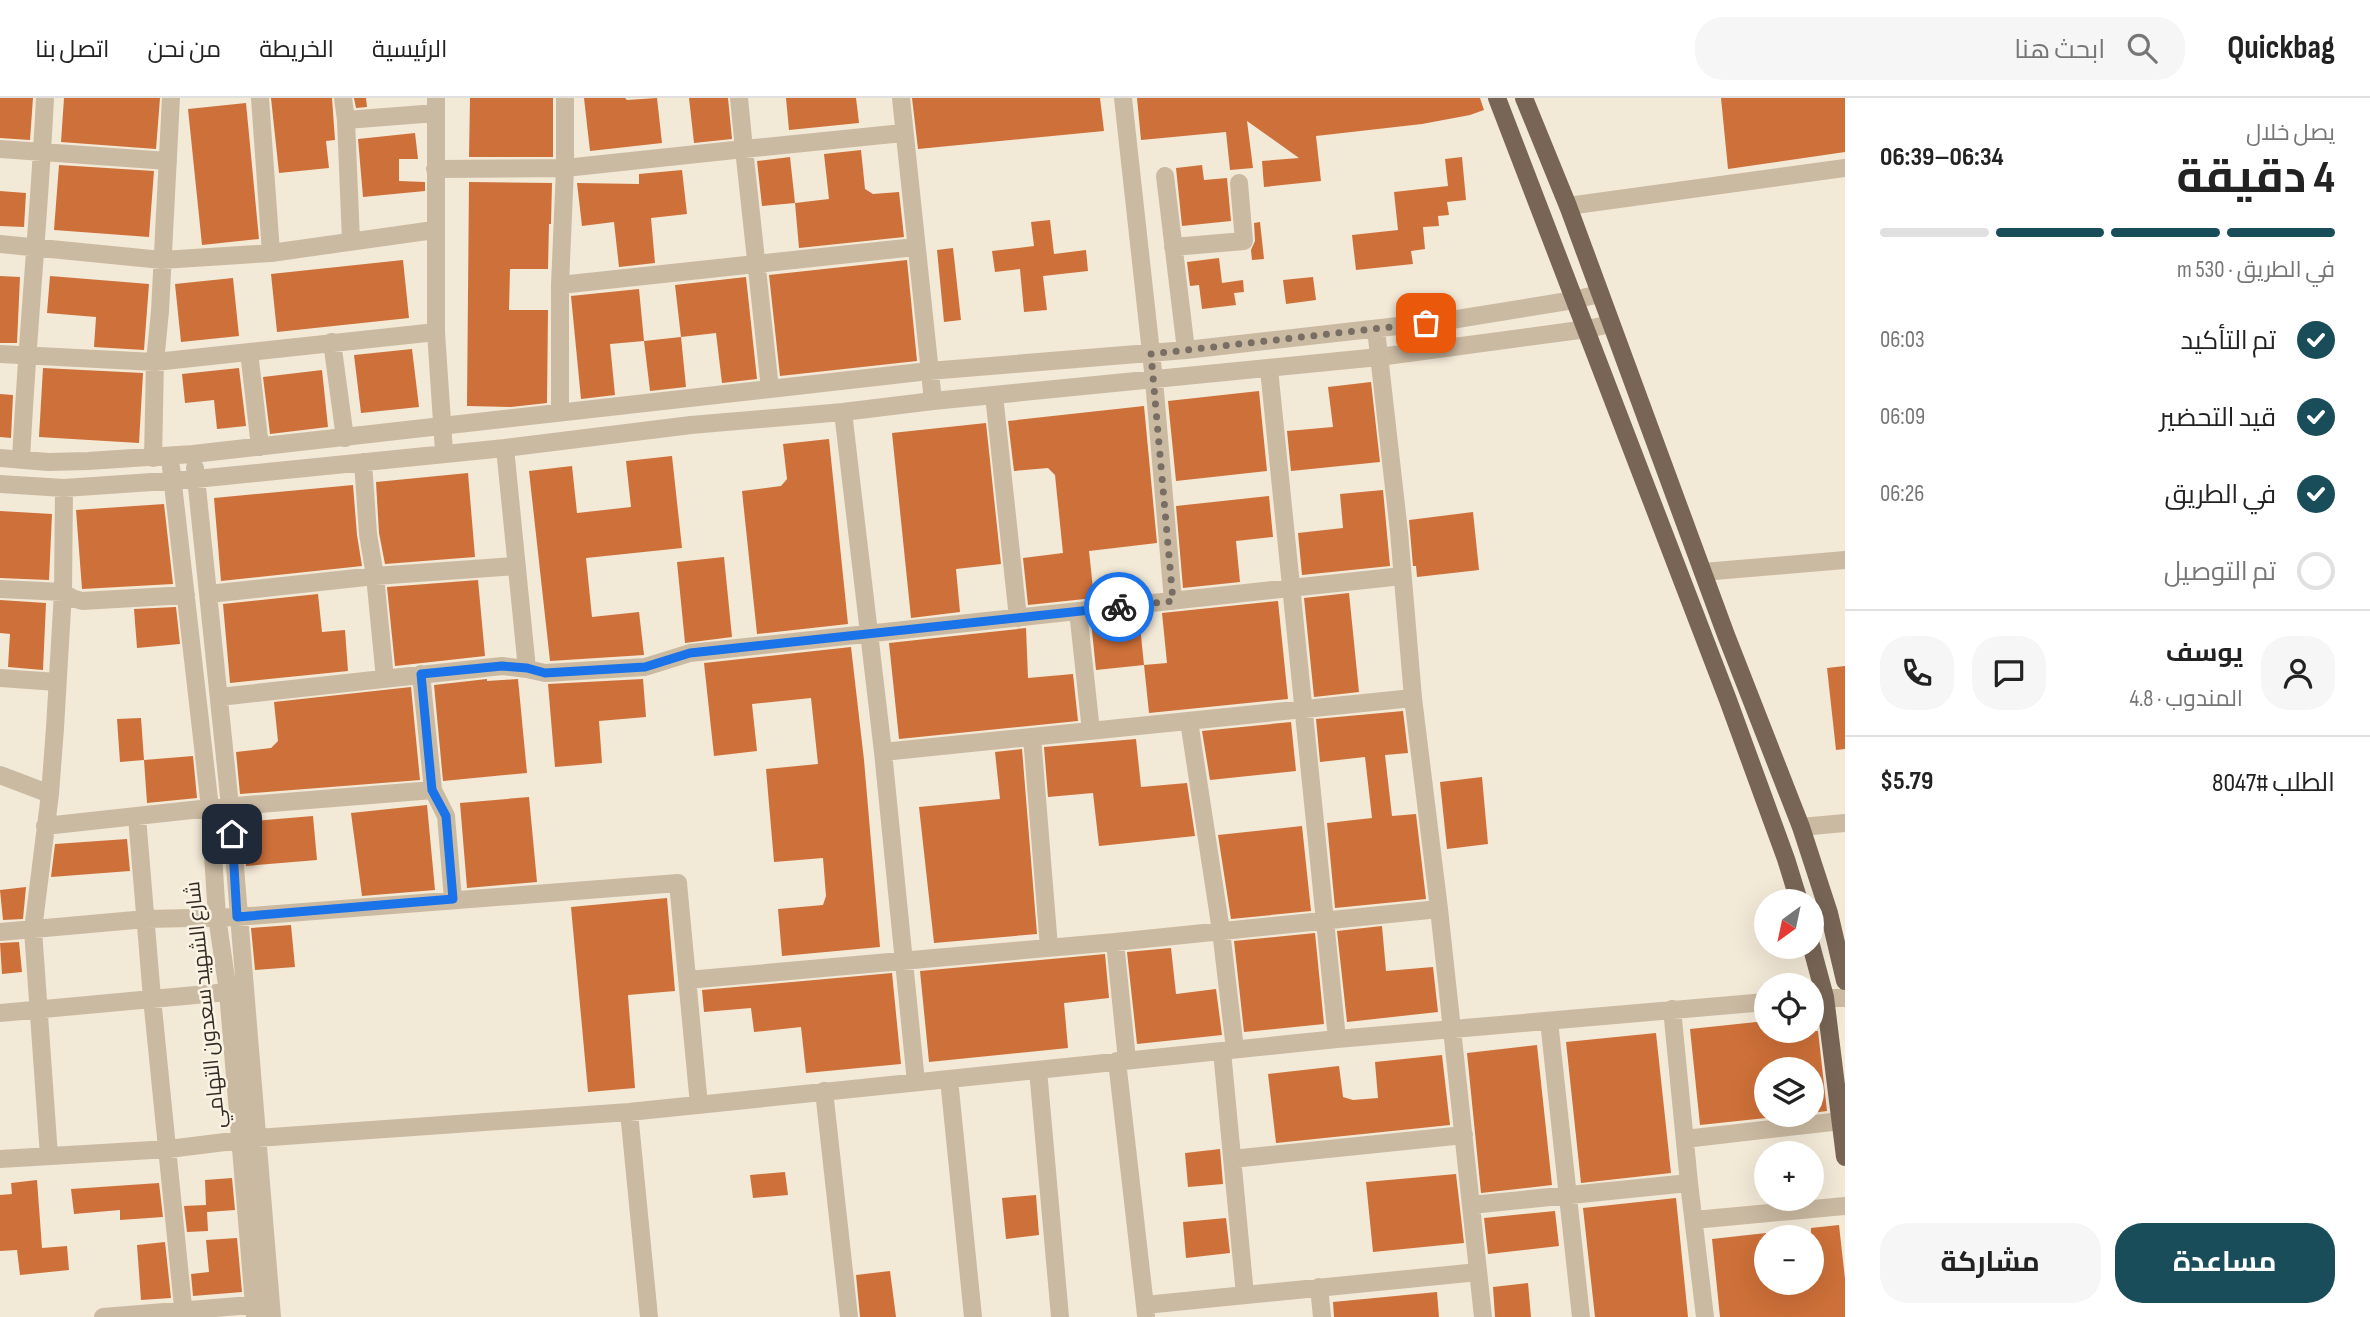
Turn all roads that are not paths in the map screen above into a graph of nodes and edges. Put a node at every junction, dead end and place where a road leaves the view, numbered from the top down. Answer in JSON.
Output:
{"nodes":[{"id":1,"x":45,"y":98,"type":"edge"},
{"id":2,"x":171,"y":98,"type":"edge"},
{"id":3,"x":260,"y":98,"type":"edge"},
{"id":4,"x":343,"y":98,"type":"edge"},
{"id":5,"x":565,"y":98,"type":"edge"},
{"id":6,"x":738,"y":98,"type":"edge"},
{"id":7,"x":901,"y":98,"type":"edge"},
{"id":8,"x":1123,"y":98,"type":"edge"},
{"id":9,"x":1497,"y":98,"type":"edge"},
{"id":10,"x":1524,"y":98,"type":"edge"},
{"id":11,"x":436,"y":106,"type":"edge"},
{"id":12,"x":346,"y":120,"type":"junction"},
{"id":13,"x":903,"y":133,"type":"junction"},
{"id":14,"x":0,"y":149,"type":"edge"},
{"id":15,"x":744,"y":149,"type":"junction"},
{"id":16,"x":42,"y":152,"type":"junction"},
{"id":17,"x":169,"y":161,"type":"junction"},
{"id":18,"x":565,"y":168,"type":"junction"},
{"id":19,"x":1845,"y":168,"type":"edge"},
{"id":20,"x":435,"y":169,"type":"junction"},
{"id":21,"x":1165,"y":176,"type":"dead end"},
{"id":22,"x":1238,"y":183,"type":"dead end"},
{"id":23,"x":1568,"y":206,"type":"junction"},
{"id":24,"x":435,"y":230,"type":"junction"},
{"id":25,"x":351,"y":241,"type":"junction"},
{"id":26,"x":0,"y":244,"type":"edge"},
{"id":27,"x":37,"y":247,"type":"junction"},
{"id":28,"x":915,"y":247,"type":"junction"},
{"id":29,"x":1173,"y":247,"type":"junction"},
{"id":30,"x":271,"y":253,"type":"junction"},
{"id":31,"x":162,"y":260,"type":"junction"},
{"id":32,"x":755,"y":263,"type":"junction"},
{"id":33,"x":560,"y":285,"type":"junction"},
{"id":34,"x":1599,"y":294,"type":"junction"},
{"id":35,"x":1574,"y":300,"type":"junction"},
{"id":36,"x":1611,"y":324,"type":"junction"},
{"id":37,"x":1376,"y":329,"type":"junction"},
{"id":38,"x":1587,"y":330,"type":"junction"},
{"id":39,"x":436,"y":332,"type":"junction"},
{"id":40,"x":332,"y":342,"type":"junction"},
{"id":41,"x":1186,"y":351,"type":"junction"},
{"id":42,"x":249,"y":352,"type":"junction"},
{"id":43,"x":0,"y":354,"type":"edge"},
{"id":44,"x":1151,"y":354,"type":"junction"},
{"id":45,"x":26,"y":356,"type":"junction"},
{"id":46,"x":1379,"y":357,"type":"junction"},
{"id":47,"x":155,"y":362,"type":"junction"},
{"id":48,"x":1269,"y":369,"type":"junction"},
{"id":49,"x":929,"y":371,"type":"junction"},
{"id":50,"x":1154,"y":380,"type":"junction"},
{"id":51,"x":770,"y":389,"type":"junction"},
{"id":52,"x":994,"y":395,"type":"junction"},
{"id":53,"x":933,"y":401,"type":"junction"},
{"id":54,"x":560,"y":412,"type":"junction"},
{"id":55,"x":843,"y":412,"type":"junction"},
{"id":56,"x":441,"y":425,"type":"junction"},
{"id":57,"x":345,"y":438,"type":"junction"},
{"id":58,"x":260,"y":447,"type":"junction"},
{"id":59,"x":505,"y":447,"type":"junction"},
{"id":60,"x":444,"y":452,"type":"junction"},
{"id":61,"x":193,"y":454,"type":"junction"},
{"id":62,"x":161,"y":456,"type":"junction"},
{"id":63,"x":0,"y":458,"type":"edge"},
{"id":64,"x":21,"y":460,"type":"junction"},
{"id":65,"x":363,"y":462,"type":"junction"},
{"id":66,"x":196,"y":479,"type":"junction"},
{"id":67,"x":172,"y":480,"type":"junction"},
{"id":68,"x":0,"y":484,"type":"edge"},
{"id":69,"x":64,"y":488,"type":"junction"},
{"id":70,"x":1845,"y":560,"type":"edge"},
{"id":71,"x":515,"y":566,"type":"junction"},
{"id":72,"x":1703,"y":572,"type":"junction"},
{"id":73,"x":375,"y":576,"type":"junction"},
{"id":74,"x":1402,"y":576,"type":"junction"},
{"id":75,"x":0,"y":589,"type":"edge"},
{"id":76,"x":1290,"y":589,"type":"junction"},
{"id":77,"x":63,"y":592,"type":"junction"},
{"id":78,"x":209,"y":594,"type":"junction"},
{"id":79,"x":186,"y":595,"type":"junction"},
{"id":80,"x":1173,"y":601,"type":"junction"},
{"id":81,"x":1078,"y":611,"type":"junction"},
{"id":82,"x":1018,"y":618,"type":"junction"},
{"id":83,"x":870,"y":634,"type":"junction"},
{"id":84,"x":527,"y":668,"type":"junction"},
{"id":85,"x":421,"y":674,"type":"junction"},
{"id":86,"x":0,"y":678,"type":"edge"},
{"id":87,"x":386,"y":679,"type":"junction"},
{"id":88,"x":57,"y":682,"type":"junction"},
{"id":89,"x":219,"y":698,"type":"junction"},
{"id":90,"x":1413,"y":698,"type":"junction"},
{"id":91,"x":1302,"y":709,"type":"junction"},
{"id":92,"x":1189,"y":721,"type":"junction"},
{"id":93,"x":1091,"y":731,"type":"junction"},
{"id":94,"x":1032,"y":737,"type":"junction"},
{"id":95,"x":883,"y":752,"type":"junction"},
{"id":96,"x":0,"y":775,"type":"edge"},
{"id":97,"x":432,"y":790,"type":"junction"},
{"id":98,"x":50,"y":794,"type":"junction"},
{"id":99,"x":230,"y":806,"type":"junction"},
{"id":100,"x":210,"y":808,"type":"junction"},
{"id":101,"x":137,"y":817,"type":"junction"},
{"id":102,"x":1845,"y":823,"type":"edge"},
{"id":103,"x":45,"y":826,"type":"junction"},
{"id":104,"x":1801,"y":827,"type":"junction"},
{"id":105,"x":1795,"y":889,"type":"edge"},
{"id":106,"x":453,"y":899,"type":"junction"},
{"id":107,"x":1440,"y":909,"type":"junction"},
{"id":108,"x":217,"y":916,"type":"junction"},
{"id":109,"x":237,"y":917,"type":"junction"},
{"id":110,"x":146,"y":919,"type":"junction"},
{"id":111,"x":1325,"y":920,"type":"junction"},
{"id":112,"x":33,"y":930,"type":"junction"},
{"id":113,"x":1221,"y":931,"type":"junction"},
{"id":114,"x":0,"y":932,"type":"edge"},
{"id":115,"x":1115,"y":942,"type":"junction"},
{"id":116,"x":1049,"y":947,"type":"junction"},
{"id":117,"x":905,"y":959,"type":"junction"},
{"id":118,"x":687,"y":980,"type":"junction"},
{"id":119,"x":1845,"y":981,"type":"edge"},
{"id":120,"x":228,"y":992,"type":"junction"},
{"id":121,"x":152,"y":998,"type":"junction"},
{"id":122,"x":1824,"y":998,"type":"edge"},
{"id":123,"x":1845,"y":998,"type":"edge"},
{"id":124,"x":1754,"y":1003,"type":"edge"},
{"id":125,"x":1672,"y":1009,"type":"junction"},
{"id":126,"x":37,"y":1011,"type":"junction"},
{"id":127,"x":0,"y":1013,"type":"edge"},
{"id":128,"x":1549,"y":1021,"type":"junction"},
{"id":129,"x":1452,"y":1030,"type":"junction"},
{"id":130,"x":1824,"y":1030,"type":"edge"},
{"id":131,"x":1337,"y":1039,"type":"junction"},
{"id":132,"x":1228,"y":1050,"type":"junction"},
{"id":133,"x":1122,"y":1060,"type":"junction"},
{"id":134,"x":1038,"y":1070,"type":"junction"},
{"id":135,"x":950,"y":1079,"type":"junction"},
{"id":136,"x":916,"y":1082,"type":"junction"},
{"id":137,"x":824,"y":1091,"type":"junction"},
{"id":138,"x":699,"y":1105,"type":"junction"},
{"id":139,"x":629,"y":1112,"type":"junction"},
{"id":140,"x":1841,"y":1121,"type":"junction"},
{"id":141,"x":1464,"y":1135,"type":"junction"},
{"id":142,"x":249,"y":1139,"type":"junction"},
{"id":143,"x":1685,"y":1139,"type":"junction"},
{"id":144,"x":169,"y":1149,"type":"junction"},
{"id":145,"x":49,"y":1156,"type":"junction"},
{"id":146,"x":1845,"y":1157,"type":"edge"},
{"id":147,"x":0,"y":1159,"type":"edge"},
{"id":148,"x":1232,"y":1159,"type":"junction"},
{"id":149,"x":1689,"y":1183,"type":"junction"},
{"id":150,"x":1567,"y":1197,"type":"junction"},
{"id":151,"x":1471,"y":1205,"type":"junction"},
{"id":152,"x":1845,"y":1206,"type":"edge"},
{"id":153,"x":1694,"y":1220,"type":"junction"},
{"id":154,"x":1478,"y":1272,"type":"junction"},
{"id":155,"x":1319,"y":1287,"type":"junction"},
{"id":156,"x":1245,"y":1295,"type":"junction"},
{"id":157,"x":263,"y":1311,"type":"edge"},
{"id":158,"x":1146,"y":1311,"type":"edge"},
{"id":159,"x":183,"y":1313,"type":"edge"},
{"id":160,"x":103,"y":1317,"type":"edge"},
{"id":161,"x":649,"y":1317,"type":"edge"},
{"id":162,"x":849,"y":1317,"type":"edge"},
{"id":163,"x":973,"y":1317,"type":"edge"},
{"id":164,"x":1060,"y":1317,"type":"edge"},
{"id":165,"x":1322,"y":1317,"type":"edge"},
{"id":166,"x":1483,"y":1317,"type":"edge"},
{"id":167,"x":1581,"y":1317,"type":"edge"},
{"id":168,"x":1705,"y":1317,"type":"edge"}],
"edges":[{"from":1,"to":16,"type":"street"},
{"from":2,"to":17,"type":"street","name":"شارع الشهيد سعدون التهامي"},
{"from":3,"to":30,"type":"street"},
{"from":4,"to":12,"type":"street"},
{"from":5,"to":18,"type":"street"},
{"from":6,"to":15,"type":"street"},
{"from":7,"to":13,"type":"street"},
{"from":8,"to":44,"type":"street"},
{"from":9,"to":35,"type":"main road"},
{"from":10,"to":23,"type":"main road"},
{"from":11,"to":12,"type":"street"},
{"from":11,"to":20,"type":"street"},
{"from":12,"to":25,"type":"street"},
{"from":13,"to":15,"type":"street"},
{"from":13,"to":28,"type":"street"},
{"from":14,"to":16,"type":"street"},
{"from":15,"to":18,"type":"street"},
{"from":15,"to":32,"type":"street"},
{"from":16,"to":17,"type":"street"},
{"from":16,"to":27,"type":"street"},
{"from":17,"to":31,"type":"street","name":"شارع الشهيد سعدون التهامي"},
{"from":18,"to":20,"type":"street"},
{"from":18,"to":33,"type":"street"},
{"from":19,"to":23,"type":"street"},
{"from":20,"to":24,"type":"street"},
{"from":21,"to":29,"type":"street"},
{"from":22,"to":29,"type":"street"},
{"from":23,"to":34,"type":"main road"},
{"from":24,"to":25,"type":"street"},
{"from":24,"to":39,"type":"street"},
{"from":25,"to":30,"type":"street"},
{"from":26,"to":27,"type":"street"},
{"from":27,"to":31,"type":"street"},
{"from":27,"to":45,"type":"street"},
{"from":28,"to":32,"type":"street"},
{"from":28,"to":49,"type":"street"},
{"from":29,"to":41,"type":"street"},
{"from":30,"to":31,"type":"street"},
{"from":31,"to":47,"type":"street","name":"شارع الشهيد سعدون التهامي"},
{"from":32,"to":33,"type":"street"},
{"from":32,"to":51,"type":"street"},
{"from":33,"to":54,"type":"street"},
{"from":34,"to":35,"type":"street"},
{"from":34,"to":36,"type":"main road"},
{"from":35,"to":37,"type":"street"},
{"from":35,"to":38,"type":"main road"},
{"from":36,"to":38,"type":"street"},
{"from":36,"to":72,"type":"main road"},
{"from":37,"to":41,"type":"street"},
{"from":37,"to":46,"type":"street"},
{"from":38,"to":46,"type":"street"},
{"from":38,"to":105,"type":"main road"},
{"from":39,"to":40,"type":"street"},
{"from":39,"to":56,"type":"street"},
{"from":40,"to":42,"type":"street"},
{"from":40,"to":57,"type":"street"},
{"from":41,"to":44,"type":"street"},
{"from":42,"to":47,"type":"street"},
{"from":42,"to":58,"type":"street"},
{"from":43,"to":45,"type":"street"},
{"from":44,"to":49,"type":"street"},
{"from":44,"to":50,"type":"street"},
{"from":45,"to":47,"type":"street"},
{"from":45,"to":64,"type":"street"},
{"from":46,"to":48,"type":"street"},
{"from":46,"to":74,"type":"street"},
{"from":47,"to":62,"type":"street","name":"شارع الشهيد سعدون التهامي"},
{"from":48,"to":50,"type":"street"},
{"from":48,"to":76,"type":"street"},
{"from":49,"to":51,"type":"street"},
{"from":49,"to":53,"type":"street"},
{"from":50,"to":52,"type":"street"},
{"from":50,"to":80,"type":"street"},
{"from":51,"to":54,"type":"street"},
{"from":52,"to":53,"type":"street"},
{"from":52,"to":82,"type":"street"},
{"from":53,"to":55,"type":"street"},
{"from":54,"to":56,"type":"street"},
{"from":55,"to":59,"type":"street"},
{"from":55,"to":83,"type":"street"},
{"from":56,"to":57,"type":"street"},
{"from":56,"to":60,"type":"street"},
{"from":57,"to":58,"type":"street"},
{"from":58,"to":61,"type":"street"},
{"from":59,"to":60,"type":"street"},
{"from":59,"to":71,"type":"street"},
{"from":60,"to":65,"type":"street"},
{"from":61,"to":62,"type":"street"},
{"from":61,"to":66,"type":"street","name":"شارع الشهيد سعدون التهامي"},
{"from":62,"to":64,"type":"street"},
{"from":62,"to":67,"type":"street","name":"شارع الشهيد سعدون التهامي"},
{"from":63,"to":64,"type":"street"},
{"from":65,"to":66,"type":"street"},
{"from":65,"to":73,"type":"street"},
{"from":66,"to":67,"type":"street"},
{"from":66,"to":78,"type":"street","name":"شارع الشهيد سعدون التهامي"},
{"from":67,"to":69,"type":"street"},
{"from":67,"to":79,"type":"street","name":"شارع الشهيد سعدون التهامي"},
{"from":68,"to":69,"type":"street"},
{"from":69,"to":77,"type":"street"},
{"from":70,"to":72,"type":"street"},
{"from":71,"to":73,"type":"street"},
{"from":71,"to":84,"type":"street"},
{"from":72,"to":104,"type":"main road"},
{"from":73,"to":78,"type":"street"},
{"from":73,"to":87,"type":"street"},
{"from":74,"to":76,"type":"street"},
{"from":74,"to":90,"type":"street"},
{"from":75,"to":77,"type":"street"},
{"from":76,"to":80,"type":"street"},
{"from":76,"to":91,"type":"street"},
{"from":77,"to":79,"type":"street"},
{"from":77,"to":88,"type":"street"},
{"from":78,"to":89,"type":"street","name":"شارع الشهيد سعدون التهامي"},
{"from":79,"to":100,"type":"street","name":"شارع الشهيد سعدون التهامي"},
{"from":80,"to":81,"type":"street"},
{"from":81,"to":82,"type":"street"},
{"from":81,"to":93,"type":"street"},
{"from":82,"to":83,"type":"street"},
{"from":83,"to":84,"type":"street"},
{"from":83,"to":95,"type":"street"},
{"from":84,"to":85,"type":"street"},
{"from":85,"to":87,"type":"street"},
{"from":85,"to":97,"type":"street"},
{"from":86,"to":88,"type":"street"},
{"from":87,"to":89,"type":"street"},
{"from":88,"to":98,"type":"street"},
{"from":89,"to":99,"type":"street","name":"شارع الشهيد سعدون التهامي"},
{"from":90,"to":91,"type":"street"},
{"from":90,"to":107,"type":"street"},
{"from":91,"to":92,"type":"street"},
{"from":91,"to":111,"type":"street"},
{"from":92,"to":93,"type":"street"},
{"from":92,"to":113,"type":"street"},
{"from":93,"to":94,"type":"street"},
{"from":94,"to":95,"type":"street"},
{"from":94,"to":116,"type":"street"},
{"from":95,"to":117,"type":"street"},
{"from":96,"to":98,"type":"street"},
{"from":97,"to":99,"type":"street"},
{"from":97,"to":106,"type":"street"},
{"from":98,"to":103,"type":"street"},
{"from":99,"to":100,"type":"street"},
{"from":99,"to":109,"type":"street","name":"شارع الشهيد سعدون التهامي"},
{"from":100,"to":101,"type":"street"},
{"from":100,"to":108,"type":"street","name":"شارع الشهيد سعدون التهامي"},
{"from":101,"to":103,"type":"street"},
{"from":101,"to":110,"type":"street"},
{"from":102,"to":104,"type":"street"},
{"from":103,"to":112,"type":"street"},
{"from":104,"to":119,"type":"main road"},
{"from":106,"to":109,"type":"street"},
{"from":106,"to":118,"type":"street"},
{"from":107,"to":111,"type":"street"},
{"from":107,"to":129,"type":"street"},
{"from":108,"to":109,"type":"street"},
{"from":108,"to":110,"type":"street"},
{"from":108,"to":120,"type":"street","name":"شارع الشهيد سعدون التهامي"},
{"from":109,"to":142,"type":"street","name":"شارع الشهيد سعدون التهامي"},
{"from":110,"to":112,"type":"street"},
{"from":110,"to":121,"type":"street"},
{"from":111,"to":113,"type":"street"},
{"from":111,"to":131,"type":"street"},
{"from":112,"to":114,"type":"street"},
{"from":112,"to":126,"type":"street"},
{"from":113,"to":115,"type":"street"},
{"from":113,"to":132,"type":"street"},
{"from":115,"to":116,"type":"street"},
{"from":115,"to":133,"type":"street"},
{"from":116,"to":117,"type":"street"},
{"from":117,"to":118,"type":"street"},
{"from":117,"to":136,"type":"street"},
{"from":118,"to":138,"type":"street"},
{"from":120,"to":121,"type":"street"},
{"from":120,"to":142,"type":"street","name":"شارع الشهيد سعدون التهامي"},
{"from":121,"to":126,"type":"street"},
{"from":121,"to":144,"type":"street"},
{"from":122,"to":123,"type":"street"},
{"from":124,"to":125,"type":"street"},
{"from":125,"to":128,"type":"street"},
{"from":125,"to":143,"type":"street"},
{"from":126,"to":127,"type":"street"},
{"from":126,"to":145,"type":"street"},
{"from":128,"to":129,"type":"street"},
{"from":128,"to":150,"type":"street"},
{"from":129,"to":131,"type":"street"},
{"from":129,"to":141,"type":"street"},
{"from":130,"to":140,"type":"main road"},
{"from":131,"to":132,"type":"street"},
{"from":132,"to":133,"type":"street"},
{"from":132,"to":148,"type":"street"},
{"from":133,"to":134,"type":"street"},
{"from":133,"to":158,"type":"street"},
{"from":134,"to":135,"type":"street"},
{"from":134,"to":164,"type":"street"},
{"from":135,"to":136,"type":"street"},
{"from":135,"to":163,"type":"street"},
{"from":136,"to":137,"type":"street"},
{"from":137,"to":138,"type":"street"},
{"from":137,"to":162,"type":"street"},
{"from":138,"to":139,"type":"street"},
{"from":139,"to":142,"type":"street"},
{"from":139,"to":161,"type":"street"},
{"from":140,"to":143,"type":"street"},
{"from":140,"to":146,"type":"main road"},
{"from":141,"to":148,"type":"street"},
{"from":141,"to":151,"type":"street"},
{"from":142,"to":144,"type":"street"},
{"from":142,"to":157,"type":"street","name":"شارع الشهيد سعدون التهامي"},
{"from":143,"to":149,"type":"street"},
{"from":144,"to":145,"type":"street"},
{"from":144,"to":159,"type":"street"},
{"from":145,"to":147,"type":"street"},
{"from":148,"to":156,"type":"street"},
{"from":149,"to":150,"type":"street"},
{"from":149,"to":153,"type":"street"},
{"from":150,"to":151,"type":"street"},
{"from":150,"to":167,"type":"street"},
{"from":151,"to":154,"type":"street"},
{"from":152,"to":153,"type":"street"},
{"from":153,"to":168,"type":"street"},
{"from":154,"to":155,"type":"street"},
{"from":154,"to":166,"type":"street"},
{"from":155,"to":156,"type":"street"},
{"from":155,"to":165,"type":"street"},
{"from":156,"to":158,"type":"street"},
{"from":157,"to":159,"type":"street"},
{"from":159,"to":160,"type":"street"}]}
